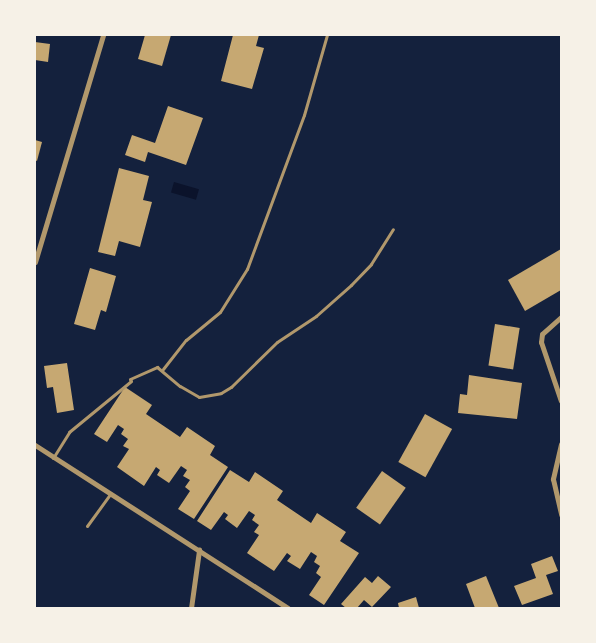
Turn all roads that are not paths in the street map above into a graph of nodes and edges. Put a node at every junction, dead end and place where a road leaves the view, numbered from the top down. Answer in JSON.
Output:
{"nodes":[{"id":1,"x":103,"y":35,"type":"edge"},
{"id":2,"x":327,"y":35,"type":"edge"},
{"id":3,"x":393,"y":229,"type":"dead end"},
{"id":4,"x":35,"y":262,"type":"edge"},
{"id":5,"x":561,"y":317,"type":"edge"},
{"id":6,"x":163,"y":369,"type":"junction"},
{"id":7,"x":561,"y":401,"type":"edge"},
{"id":8,"x":561,"y":444,"type":"edge"},
{"id":9,"x":35,"y":445,"type":"edge"},
{"id":10,"x":53,"y":459,"type":"junction"},
{"id":11,"x":110,"y":494,"type":"junction"},
{"id":12,"x":561,"y":515,"type":"edge"},
{"id":13,"x":87,"y":526,"type":"dead end"},
{"id":14,"x":199,"y":550,"type":"junction"},
{"id":15,"x":191,"y":608,"type":"edge"},
{"id":16,"x":288,"y":608,"type":"edge"}],
"edges":[{"from":1,"to":4,"type":"street"},
{"from":2,"to":6,"type":"lane"},
{"from":3,"to":6,"type":"lane"},
{"from":5,"to":7,"type":"street"},
{"from":6,"to":10,"type":"lane"},
{"from":8,"to":12,"type":"street"},
{"from":9,"to":10,"type":"street"},
{"from":10,"to":11,"type":"street"},
{"from":11,"to":13,"type":"lane"},
{"from":11,"to":14,"type":"street"},
{"from":14,"to":15,"type":"street"},
{"from":14,"to":16,"type":"street"}]}
